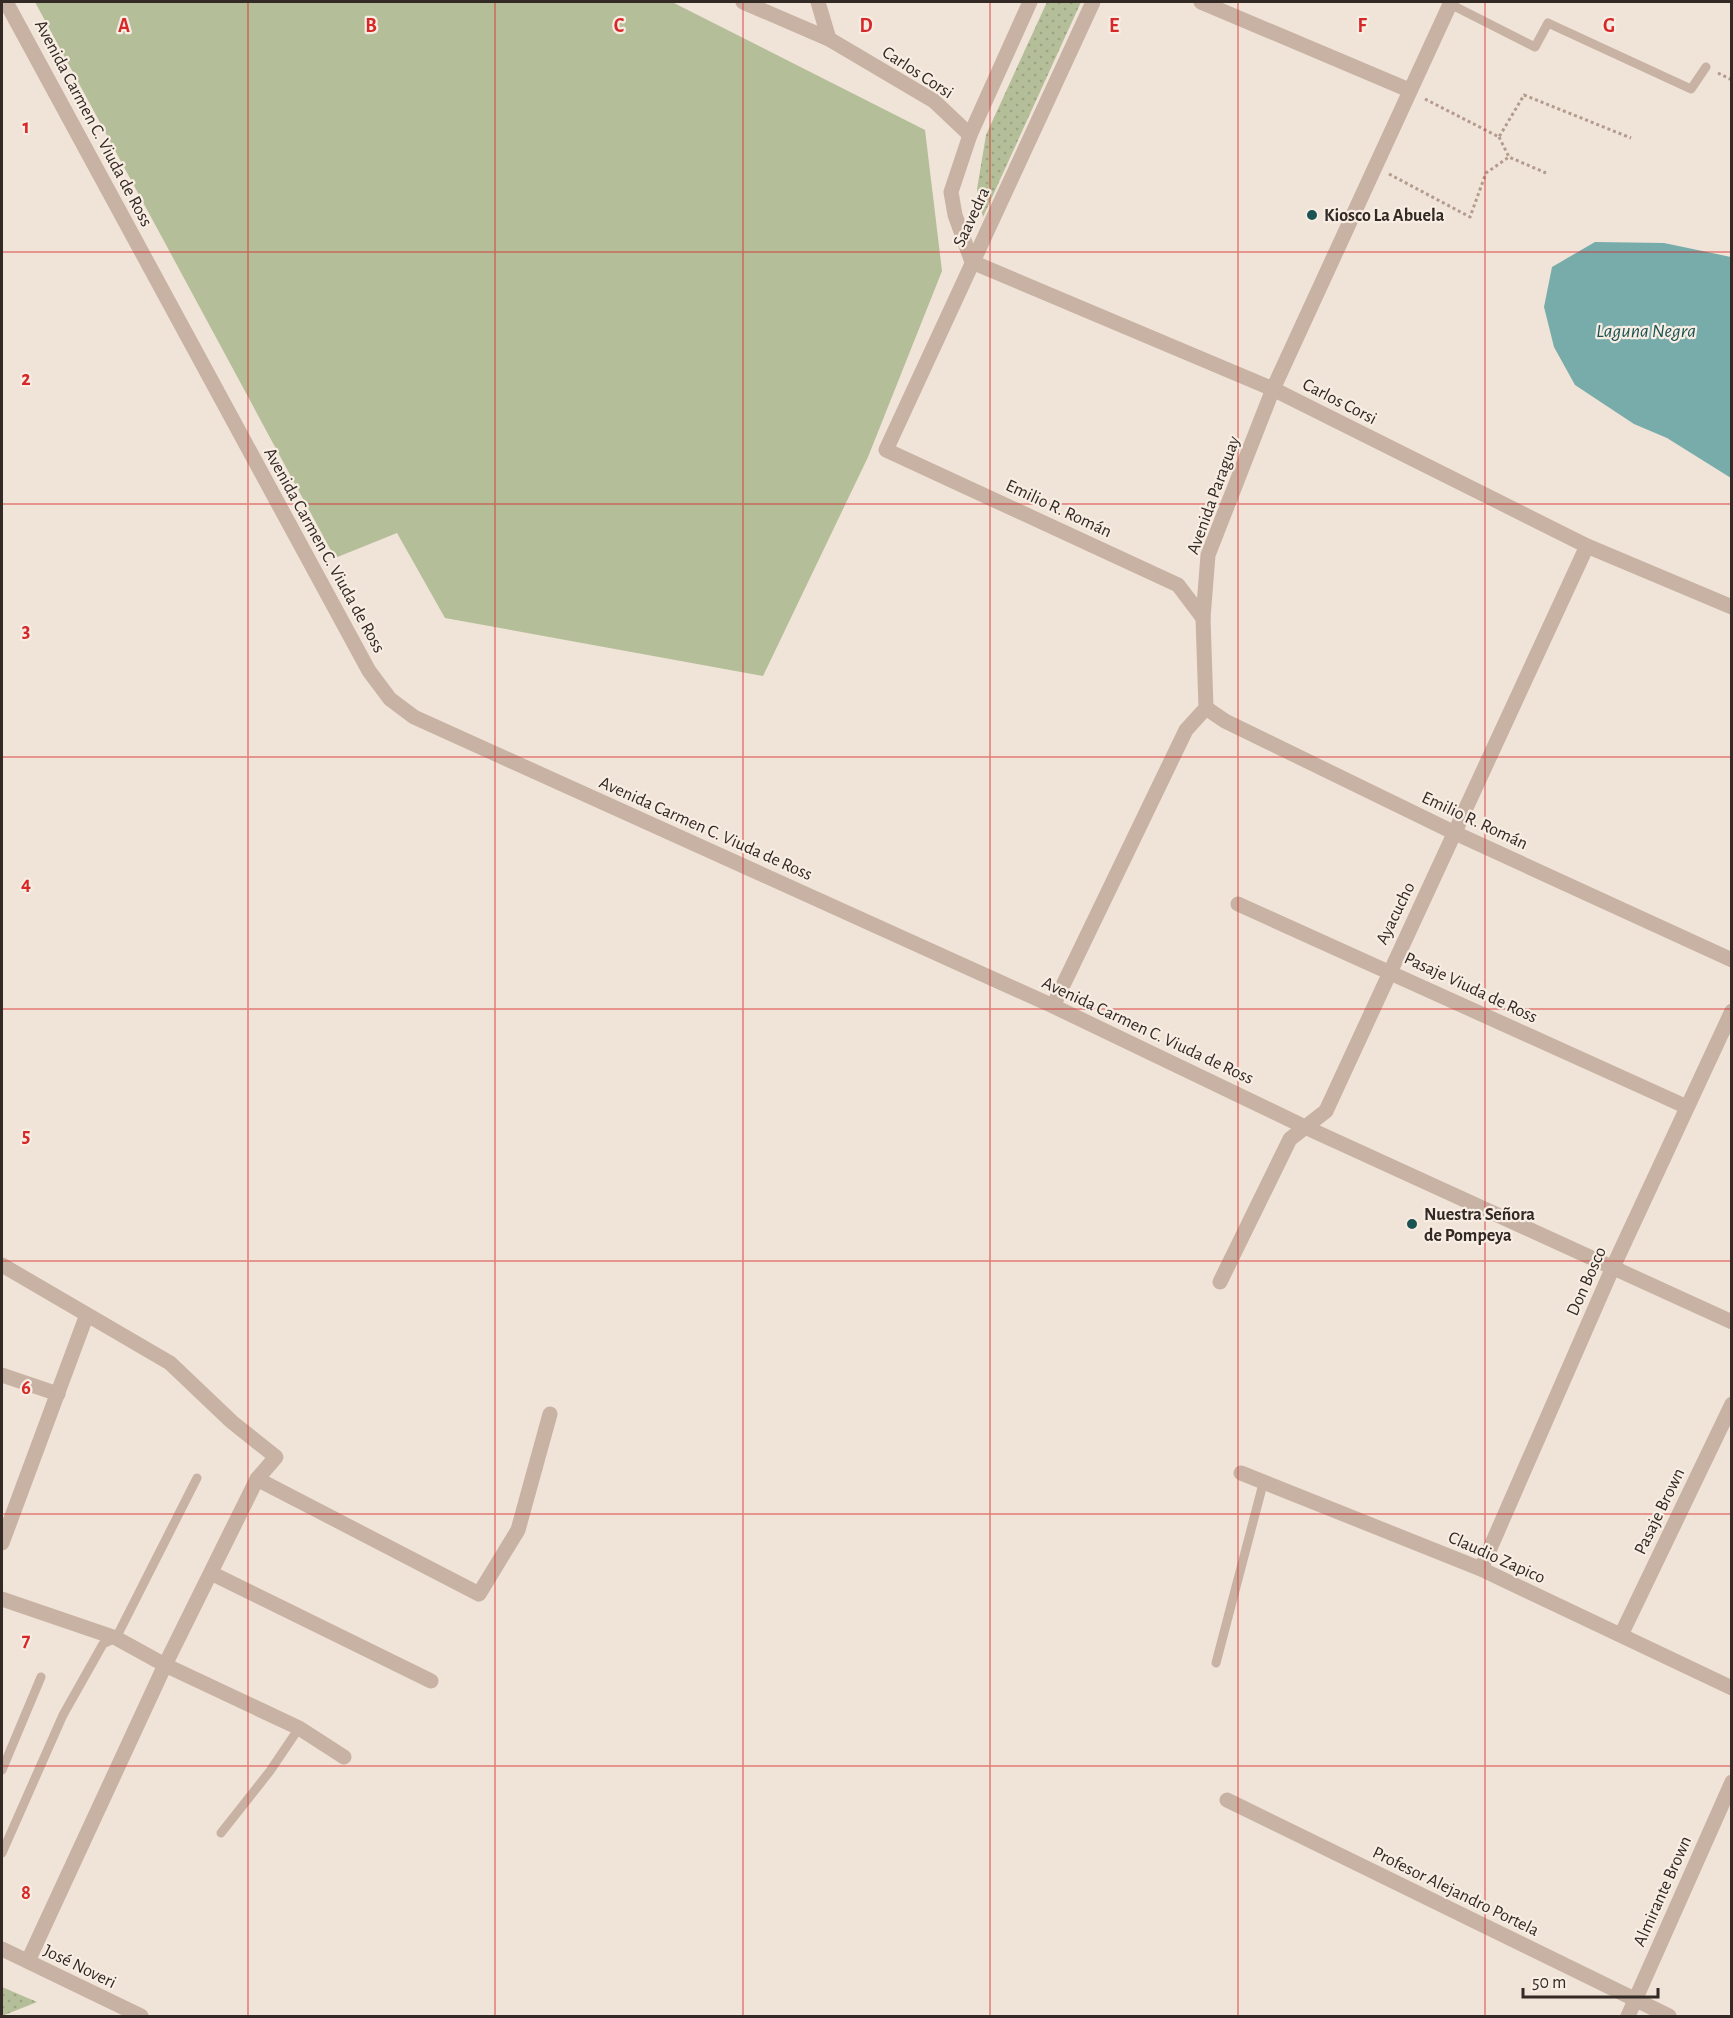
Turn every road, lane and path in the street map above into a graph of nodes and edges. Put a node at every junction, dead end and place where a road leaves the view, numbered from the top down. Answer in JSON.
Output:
{"nodes":[{"id":1,"x":6,"y":2,"type":"edge"},
{"id":2,"x":743,"y":2,"type":"edge"},
{"id":3,"x":818,"y":2,"type":"edge"},
{"id":4,"x":1030,"y":2,"type":"edge"},
{"id":5,"x":1093,"y":2,"type":"edge"},
{"id":6,"x":1201,"y":2,"type":"edge"},
{"id":7,"x":1450,"y":3,"type":"edge"},
{"id":8,"x":829,"y":39,"type":"junction"},
{"id":9,"x":1706,"y":67,"type":"dead end"},
{"id":10,"x":1409,"y":90,"type":"junction"},
{"id":11,"x":970,"y":135,"type":"junction"},
{"id":12,"x":1499,"y":137,"type":"junction"},
{"id":13,"x":1631,"y":138,"type":"dead end"},
{"id":14,"x":1509,"y":157,"type":"junction"},
{"id":15,"x":1374,"y":166,"type":"junction"},
{"id":16,"x":1546,"y":173,"type":"dead end"},
{"id":17,"x":972,"y":262,"type":"junction"},
{"id":18,"x":1273,"y":389,"type":"junction"},
{"id":19,"x":886,"y":450,"type":"joint"},
{"id":20,"x":1587,"y":546,"type":"junction"},
{"id":21,"x":1731,"y":607,"type":"edge"},
{"id":22,"x":1203,"y":618,"type":"junction"},
{"id":23,"x":1206,"y":708,"type":"junction"},
{"id":24,"x":1455,"y":833,"type":"junction"},
{"id":25,"x":1239,"y":904,"type":"dead end"},
{"id":26,"x":1731,"y":960,"type":"edge"},
{"id":27,"x":1389,"y":970,"type":"junction"},
{"id":28,"x":1053,"y":1006,"type":"junction"},
{"id":29,"x":1731,"y":1011,"type":"edge"},
{"id":30,"x":1687,"y":1107,"type":"junction"},
{"id":31,"x":1305,"y":1127,"type":"junction"},
{"id":32,"x":2,"y":1265,"type":"edge"},
{"id":33,"x":1613,"y":1267,"type":"junction"},
{"id":34,"x":1220,"y":1282,"type":"dead end"},
{"id":35,"x":86,"y":1317,"type":"junction"},
{"id":36,"x":1731,"y":1323,"type":"edge"},
{"id":37,"x":2,"y":1375,"type":"edge"},
{"id":38,"x":58,"y":1394,"type":"junction"},
{"id":39,"x":1731,"y":1404,"type":"edge"},
{"id":40,"x":550,"y":1414,"type":"dead end"},
{"id":41,"x":1241,"y":1473,"type":"dead end"},
{"id":42,"x":197,"y":1478,"type":"dead end"},
{"id":43,"x":257,"y":1479,"type":"junction"},
{"id":44,"x":1263,"y":1484,"type":"junction"},
{"id":45,"x":2,"y":1543,"type":"edge"},
{"id":46,"x":1481,"y":1569,"type":"junction"},
{"id":47,"x":211,"y":1573,"type":"junction"},
{"id":48,"x":2,"y":1599,"type":"edge"},
{"id":49,"x":1621,"y":1635,"type":"junction"},
{"id":50,"x":116,"y":1638,"type":"junction"},
{"id":51,"x":1216,"y":1663,"type":"dead end"},
{"id":52,"x":165,"y":1665,"type":"junction"},
{"id":53,"x":41,"y":1677,"type":"dead end"},
{"id":54,"x":431,"y":1682,"type":"dead end"},
{"id":55,"x":1731,"y":1688,"type":"edge"},
{"id":56,"x":299,"y":1728,"type":"junction"},
{"id":57,"x":344,"y":1757,"type":"dead end"},
{"id":58,"x":2,"y":1770,"type":"edge"},
{"id":59,"x":1731,"y":1782,"type":"edge"},
{"id":60,"x":1227,"y":1800,"type":"dead end"},
{"id":61,"x":221,"y":1833,"type":"dead end"},
{"id":62,"x":2,"y":1853,"type":"edge"},
{"id":63,"x":2,"y":1949,"type":"edge"},
{"id":64,"x":28,"y":1962,"type":"junction"},
{"id":65,"x":1635,"y":2001,"type":"junction"},
{"id":66,"x":141,"y":2016,"type":"edge"},
{"id":67,"x":1628,"y":2016,"type":"edge"},
{"id":68,"x":1669,"y":2016,"type":"edge"}],
"edges":[{"from":1,"to":28,"type":"street","name":"Avenida Carmen C. Viuda de Ross"},
{"from":2,"to":8,"type":"street","name":"Carlos Corsi"},
{"from":3,"to":8,"type":"street"},
{"from":4,"to":11,"type":"street","name":"Saavedra"},
{"from":5,"to":17,"type":"street","name":"Saavedra"},
{"from":6,"to":10,"type":"street"},
{"from":7,"to":9,"type":"lane"},
{"from":7,"to":10,"type":"street","name":"Avenida Paraguay"},
{"from":8,"to":11,"type":"street","name":"Carlos Corsi"},
{"from":10,"to":12,"type":"path"},
{"from":10,"to":15,"type":"street","name":"Avenida Paraguay"},
{"from":11,"to":17,"type":"street","name":"Saavedra"},
{"from":12,"to":13,"type":"path"},
{"from":12,"to":14,"type":"path"},
{"from":14,"to":15,"type":"path"},
{"from":14,"to":16,"type":"path"},
{"from":15,"to":18,"type":"street","name":"Avenida Paraguay"},
{"from":17,"to":18,"type":"street","name":"Carlos Corsi"},
{"from":17,"to":19,"type":"street","name":"Saavedra"},
{"from":18,"to":20,"type":"street","name":"Carlos Corsi"},
{"from":18,"to":22,"type":"street","name":"Avenida Paraguay"},
{"from":19,"to":22,"type":"street","name":"Emilio R. Román"},
{"from":20,"to":21,"type":"street","name":"Carlos Corsi"},
{"from":20,"to":24,"type":"street","name":"Ayacucho"},
{"from":22,"to":23,"type":"street","name":"Avenida Paraguay"},
{"from":23,"to":24,"type":"street","name":"Emilio R. Román"},
{"from":23,"to":28,"type":"street"},
{"from":24,"to":26,"type":"street","name":"Emilio R. Román"},
{"from":24,"to":27,"type":"street","name":"Ayacucho"},
{"from":25,"to":27,"type":"street","name":"Pasaje Viuda de Ross"},
{"from":27,"to":30,"type":"street","name":"Pasaje Viuda de Ross"},
{"from":27,"to":31,"type":"street","name":"Ayacucho"},
{"from":28,"to":31,"type":"street","name":"Avenida Carmen C. Viuda de Ross"},
{"from":29,"to":30,"type":"street","name":"Don Bosco"},
{"from":30,"to":33,"type":"street","name":"Don Bosco"},
{"from":31,"to":33,"type":"street","name":"Avenida Carmen C. Viuda de Ross"},
{"from":31,"to":34,"type":"street","name":"Ayacucho"},
{"from":32,"to":35,"type":"street"},
{"from":33,"to":36,"type":"street","name":"Avenida Carmen C. Viuda de Ross"},
{"from":33,"to":46,"type":"street","name":"Don Bosco"},
{"from":35,"to":38,"type":"street"},
{"from":35,"to":43,"type":"street"},
{"from":37,"to":38,"type":"street"},
{"from":38,"to":45,"type":"street"},
{"from":39,"to":49,"type":"street","name":"Pasaje Brown"},
{"from":40,"to":43,"type":"street"},
{"from":41,"to":44,"type":"street","name":"Claudio Zapico"},
{"from":42,"to":50,"type":"lane"},
{"from":43,"to":47,"type":"street"},
{"from":44,"to":46,"type":"street","name":"Claudio Zapico"},
{"from":44,"to":51,"type":"lane"},
{"from":46,"to":49,"type":"street","name":"Claudio Zapico"},
{"from":47,"to":52,"type":"street"},
{"from":47,"to":54,"type":"street"},
{"from":48,"to":50,"type":"street"},
{"from":49,"to":55,"type":"street","name":"Claudio Zapico"},
{"from":50,"to":52,"type":"street"},
{"from":50,"to":62,"type":"lane"},
{"from":52,"to":56,"type":"street"},
{"from":52,"to":64,"type":"street"},
{"from":53,"to":58,"type":"lane"},
{"from":56,"to":57,"type":"street"},
{"from":56,"to":61,"type":"lane"},
{"from":59,"to":65,"type":"street","name":"Almirante Brown"},
{"from":60,"to":65,"type":"street","name":"Profesor Alejandro Portela"},
{"from":63,"to":64,"type":"street","name":"José Noveri"},
{"from":64,"to":66,"type":"street","name":"José Noveri"},
{"from":65,"to":67,"type":"street","name":"Almirante Brown"},
{"from":65,"to":68,"type":"street","name":"Profesor Alejandro Portela"}]}
